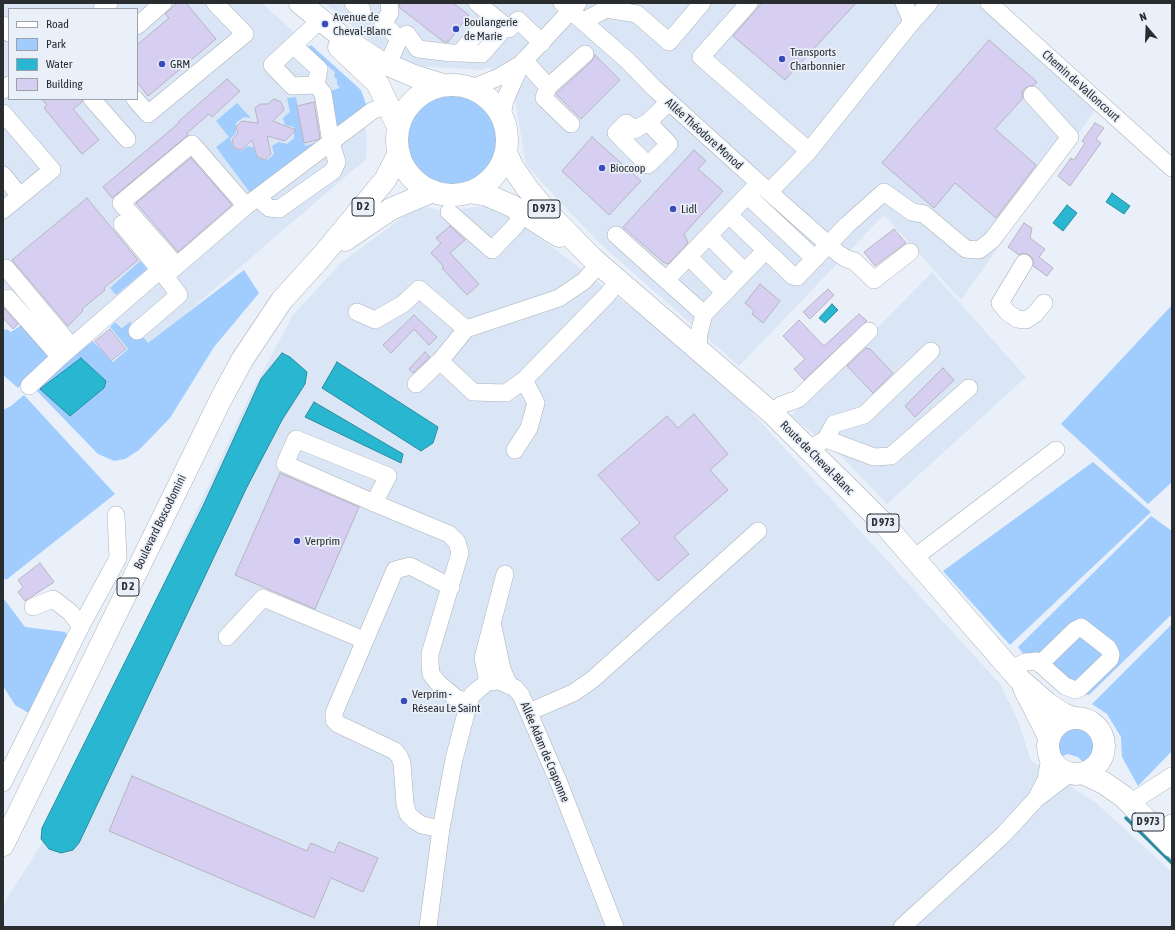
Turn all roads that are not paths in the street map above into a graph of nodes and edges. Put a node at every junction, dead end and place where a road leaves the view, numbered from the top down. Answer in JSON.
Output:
{"nodes":[{"id":1,"x":163,"y":3,"type":"edge"},
{"id":2,"x":215,"y":3,"type":"edge"},
{"id":3,"x":290,"y":3,"type":"edge"},
{"id":4,"x":300,"y":3,"type":"edge"},
{"id":5,"x":389,"y":3,"type":"edge"},
{"id":6,"x":477,"y":3,"type":"edge"},
{"id":7,"x":702,"y":3,"type":"edge"},
{"id":8,"x":749,"y":3,"type":"edge"},
{"id":9,"x":904,"y":3,"type":"edge"},
{"id":10,"x":929,"y":3,"type":"edge"},
{"id":11,"x":989,"y":3,"type":"edge"},
{"id":12,"x":571,"y":6,"type":"edge"},
{"id":13,"x":584,"y":21,"type":"junction"},
{"id":14,"x":912,"y":22,"type":"junction"},
{"id":15,"x":138,"y":25,"type":"edge"},
{"id":16,"x":314,"y":26,"type":"junction"},
{"id":17,"x":399,"y":39,"type":"junction"},
{"id":18,"x":542,"y":43,"type":"junction"},
{"id":19,"x":293,"y":45,"type":"junction"},
{"id":20,"x":460,"y":53,"type":"dead end"},
{"id":21,"x":585,"y":54,"type":"dead end"},
{"id":22,"x":522,"y":62,"type":"junction"},
{"id":23,"x":387,"y":66,"type":"junction"},
{"id":24,"x":316,"y":85,"type":"junction"},
{"id":25,"x":443,"y":85,"type":"junction"},
{"id":26,"x":548,"y":87,"type":"junction"},
{"id":27,"x":472,"y":88,"type":"junction"},
{"id":28,"x":1032,"y":95,"type":"dead end"},
{"id":29,"x":93,"y":100,"type":"edge"},
{"id":30,"x":136,"y":100,"type":"edge"},
{"id":31,"x":669,"y":102,"type":"junction"},
{"id":32,"x":388,"y":104,"type":"junction"},
{"id":33,"x":3,"y":113,"type":"edge"},
{"id":34,"x":502,"y":115,"type":"junction"},
{"id":35,"x":648,"y":122,"type":"dead end"},
{"id":36,"x":571,"y":124,"type":"dead end"},
{"id":37,"x":398,"y":127,"type":"junction"},
{"id":38,"x":127,"y":139,"type":"dead end"},
{"id":39,"x":331,"y":143,"type":"junction"},
{"id":40,"x":809,"y":151,"type":"junction"},
{"id":41,"x":506,"y":152,"type":"junction"},
{"id":42,"x":399,"y":154,"type":"junction"},
{"id":43,"x":1172,"y":168,"type":"edge"},
{"id":44,"x":3,"y":175,"type":"edge"},
{"id":45,"x":764,"y":188,"type":"junction"},
{"id":46,"x":433,"y":191,"type":"junction"},
{"id":47,"x":469,"y":192,"type":"junction"},
{"id":48,"x":20,"y":196,"type":"junction"},
{"id":49,"x":748,"y":196,"type":"junction"},
{"id":50,"x":252,"y":202,"type":"junction"},
{"id":51,"x":3,"y":210,"type":"edge"},
{"id":52,"x":450,"y":212,"type":"dead end"},
{"id":53,"x":522,"y":213,"type":"junction"},
{"id":54,"x":729,"y":215,"type":"junction"},
{"id":55,"x":122,"y":224,"type":"dead end"},
{"id":56,"x":616,"y":235,"type":"dead end"},
{"id":57,"x":708,"y":236,"type":"junction"},
{"id":58,"x":833,"y":249,"type":"junction"},
{"id":59,"x":766,"y":250,"type":"junction"},
{"id":60,"x":910,"y":252,"type":"dead end"},
{"id":61,"x":688,"y":257,"type":"junction"},
{"id":62,"x":321,"y":258,"type":"junction"},
{"id":63,"x":815,"y":259,"type":"junction"},
{"id":64,"x":596,"y":261,"type":"junction"},
{"id":65,"x":1024,"y":263,"type":"dead end"},
{"id":66,"x":6,"y":268,"type":"dead end"},
{"id":67,"x":168,"y":271,"type":"junction"},
{"id":68,"x":745,"y":272,"type":"junction"},
{"id":69,"x":666,"y":280,"type":"junction"},
{"id":70,"x":618,"y":281,"type":"junction"},
{"id":71,"x":725,"y":293,"type":"junction"},
{"id":72,"x":8,"y":298,"type":"dead end"},
{"id":73,"x":1044,"y":303,"type":"dead end"},
{"id":74,"x":357,"y":312,"type":"dead end"},
{"id":75,"x":704,"y":314,"type":"junction"},
{"id":76,"x":466,"y":329,"type":"junction"},
{"id":77,"x":138,"y":331,"type":"dead end"},
{"id":78,"x":869,"y":331,"type":"dead end"},
{"id":79,"x":698,"y":350,"type":"junction"},
{"id":80,"x":931,"y":351,"type":"dead end"},
{"id":81,"x":66,"y":352,"type":"junction"},
{"id":82,"x":440,"y":361,"type":"junction"},
{"id":83,"x":524,"y":380,"type":"junction"},
{"id":84,"x":416,"y":384,"type":"dead end"},
{"id":85,"x":30,"y":386,"type":"dead end"},
{"id":86,"x":969,"y":388,"type":"dead end"},
{"id":87,"x":774,"y":415,"type":"junction"},
{"id":88,"x":817,"y":444,"type":"junction"},
{"id":89,"x":515,"y":450,"type":"dead end"},
{"id":90,"x":1056,"y":450,"type":"dead end"},
{"id":91,"x":374,"y":502,"type":"junction"},
{"id":92,"x":116,"y":514,"type":"dead end"},
{"id":93,"x":758,"y":531,"type":"dead end"},
{"id":94,"x":914,"y":558,"type":"junction"},
{"id":95,"x":505,"y":574,"type":"dead end"},
{"id":96,"x":451,"y":587,"type":"junction"},
{"id":97,"x":33,"y":607,"type":"dead end"},
{"id":98,"x":81,"y":626,"type":"junction"},
{"id":99,"x":492,"y":627,"type":"junction"},
{"id":100,"x":227,"y":637,"type":"dead end"},
{"id":101,"x":364,"y":640,"type":"junction"},
{"id":102,"x":1040,"y":664,"type":"dead end"},
{"id":103,"x":1015,"y":675,"type":"junction"},
{"id":104,"x":488,"y":682,"type":"junction"},
{"id":105,"x":508,"y":684,"type":"junction"},
{"id":106,"x":469,"y":702,"type":"junction"},
{"id":107,"x":529,"y":712,"type":"junction"},
{"id":108,"x":1073,"y":718,"type":"junction"},
{"id":109,"x":1050,"y":747,"type":"junction"},
{"id":110,"x":1102,"y":755,"type":"junction"},
{"id":111,"x":1076,"y":773,"type":"junction"},
{"id":112,"x":1172,"y":776,"type":"edge"},
{"id":113,"x":3,"y":783,"type":"edge"},
{"id":114,"x":1036,"y":799,"type":"junction"},
{"id":115,"x":1127,"y":800,"type":"junction"},
{"id":116,"x":1164,"y":827,"type":"edge"},
{"id":117,"x":441,"y":829,"type":"junction"},
{"id":118,"x":3,"y":845,"type":"edge"},
{"id":119,"x":1172,"y":846,"type":"edge"},
{"id":120,"x":428,"y":927,"type":"edge"},
{"id":121,"x":615,"y":927,"type":"edge"},
{"id":122,"x":902,"y":927,"type":"edge"}],
"edges":[{"from":1,"to":15,"type":"street"},
{"from":2,"to":30,"type":"street"},
{"from":3,"to":16,"type":"main road"},
{"from":4,"to":23,"type":"main road"},
{"from":5,"to":17,"type":"street"},
{"from":6,"to":18,"type":"street"},
{"from":7,"to":13,"type":"street"},
{"from":8,"to":40,"type":"street"},
{"from":9,"to":14,"type":"street"},
{"from":10,"to":14,"type":"street"},
{"from":11,"to":43,"type":"street","name":"Chemin de Valloncourt"},
{"from":12,"to":13,"type":"street","name":"Allée Théodore Monod"},
{"from":12,"to":18,"type":"street"},
{"from":13,"to":31,"type":"street","name":"Allée Théodore Monod"},
{"from":14,"to":40,"type":"street"},
{"from":16,"to":19,"type":"street"},
{"from":16,"to":32,"type":"main road"},
{"from":17,"to":20,"type":"street"},
{"from":17,"to":23,"type":"street"},
{"from":18,"to":22,"type":"street"},
{"from":19,"to":24,"type":"street"},
{"from":19,"to":24,"type":"street"},
{"from":21,"to":26,"type":"street"},
{"from":22,"to":26,"type":"street"},
{"from":22,"to":27,"type":"street"},
{"from":22,"to":34,"type":"street"},
{"from":23,"to":25,"type":"main road"},
{"from":24,"to":39,"type":"street"},
{"from":25,"to":27,"type":"main road"},
{"from":25,"to":37,"type":"main road"},
{"from":26,"to":36,"type":"street"},
{"from":27,"to":34,"type":"main road"},
{"from":28,"to":58,"type":"street"},
{"from":29,"to":38,"type":"street"},
{"from":31,"to":35,"type":"street"},
{"from":31,"to":45,"type":"street","name":"Allée Théodore Monod"},
{"from":32,"to":37,"type":"main road"},
{"from":32,"to":39,"type":"street"},
{"from":33,"to":48,"type":"street"},
{"from":34,"to":41,"type":"main road"},
{"from":37,"to":42,"type":"main road"},
{"from":39,"to":50,"type":"street"},
{"from":39,"to":50,"type":"street"},
{"from":40,"to":45,"type":"street"},
{"from":41,"to":47,"type":"main road"},
{"from":41,"to":64,"type":"main road","number":"D 973"},
{"from":42,"to":46,"type":"main road"},
{"from":42,"to":62,"type":"main road","name":"Boulevard Boscodomini","number":"D 2"},
{"from":44,"to":48,"type":"street"},
{"from":45,"to":49,"type":"street"},
{"from":45,"to":58,"type":"street","name":"Allée Théodore Monod"},
{"from":46,"to":47,"type":"main road"},
{"from":46,"to":62,"type":"main road","name":"Boulevard Boscodomini","number":"D 2"},
{"from":47,"to":53,"type":"main road","number":"D 973"},
{"from":48,"to":51,"type":"street"},
{"from":49,"to":54,"type":"street"},
{"from":49,"to":63,"type":"street"},
{"from":50,"to":67,"type":"street"},
{"from":50,"to":67,"type":"street"},
{"from":52,"to":53,"type":"street"},
{"from":53,"to":64,"type":"main road","number":"D 973"},
{"from":54,"to":57,"type":"street"},
{"from":54,"to":59,"type":"street"},
{"from":55,"to":67,"type":"street"},
{"from":56,"to":69,"type":"street"},
{"from":57,"to":61,"type":"street"},
{"from":57,"to":68,"type":"street"},
{"from":58,"to":60,"type":"street","name":"Allée Théodore Monod"},
{"from":58,"to":63,"type":"street"},
{"from":59,"to":63,"type":"street"},
{"from":59,"to":68,"type":"street"},
{"from":61,"to":69,"type":"street"},
{"from":61,"to":71,"type":"street"},
{"from":62,"to":118,"type":"main road","name":"Boulevard Boscodomini","number":"D 2"},
{"from":64,"to":70,"type":"main road","name":"Route de Cheval-Blanc","number":"D 973"},
{"from":64,"to":76,"type":"street"},
{"from":65,"to":73,"type":"street"},
{"from":66,"to":81,"type":"street"},
{"from":67,"to":77,"type":"street"},
{"from":67,"to":81,"type":"street"},
{"from":68,"to":71,"type":"street"},
{"from":69,"to":75,"type":"street"},
{"from":70,"to":79,"type":"main road","name":"Route de Cheval-Blanc","number":"D 973"},
{"from":70,"to":83,"type":"street"},
{"from":71,"to":75,"type":"street"},
{"from":72,"to":81,"type":"street"},
{"from":74,"to":76,"type":"street"},
{"from":75,"to":79,"type":"street"},
{"from":76,"to":82,"type":"street"},
{"from":78,"to":87,"type":"street"},
{"from":79,"to":87,"type":"main road","name":"Route de Cheval-Blanc","number":"D 973"},
{"from":80,"to":88,"type":"street"},
{"from":81,"to":85,"type":"street"},
{"from":82,"to":83,"type":"street"},
{"from":82,"to":84,"type":"street"},
{"from":83,"to":89,"type":"street"},
{"from":86,"to":88,"type":"street"},
{"from":87,"to":88,"type":"main road","name":"Route de Cheval-Blanc","number":"D 973"},
{"from":88,"to":94,"type":"main road","name":"Route de Cheval-Blanc","number":"D 973"},
{"from":90,"to":94,"type":"street"},
{"from":91,"to":91,"type":"street"},
{"from":91,"to":96,"type":"street"},
{"from":92,"to":98,"type":"street"},
{"from":93,"to":107,"type":"street"},
{"from":94,"to":103,"type":"main road","name":"Route de Cheval-Blanc","number":"D 973"},
{"from":95,"to":99,"type":"street"},
{"from":96,"to":101,"type":"street"},
{"from":96,"to":106,"type":"street"},
{"from":97,"to":98,"type":"street"},
{"from":98,"to":113,"type":"street"},
{"from":99,"to":104,"type":"street"},
{"from":99,"to":105,"type":"street"},
{"from":100,"to":101,"type":"street"},
{"from":101,"to":117,"type":"street"},
{"from":102,"to":103,"type":"street"},
{"from":103,"to":108,"type":"main road","name":"Route de Cheval-Blanc","number":"D 973"},
{"from":103,"to":109,"type":"main road","name":"Route de Cheval-Blanc","number":"D 973"},
{"from":104,"to":105,"type":"street"},
{"from":104,"to":106,"type":"street"},
{"from":105,"to":107,"type":"street","name":"Allée Adam de Craponne"},
{"from":106,"to":117,"type":"street"},
{"from":107,"to":121,"type":"street","name":"Allée Adam de Craponne"},
{"from":108,"to":109,"type":"main road"},
{"from":108,"to":110,"type":"main road"},
{"from":109,"to":111,"type":"main road"},
{"from":109,"to":114,"type":"street"},
{"from":110,"to":111,"type":"main road"},
{"from":110,"to":115,"type":"main road","number":"D 973"},
{"from":111,"to":114,"type":"street"},
{"from":111,"to":115,"type":"main road","number":"D 973"},
{"from":112,"to":115,"type":"street"},
{"from":114,"to":122,"type":"street"},
{"from":115,"to":116,"type":"main road","number":"D 973"},
{"from":116,"to":119,"type":"main road","number":"D 973"},
{"from":117,"to":120,"type":"street"}]}
